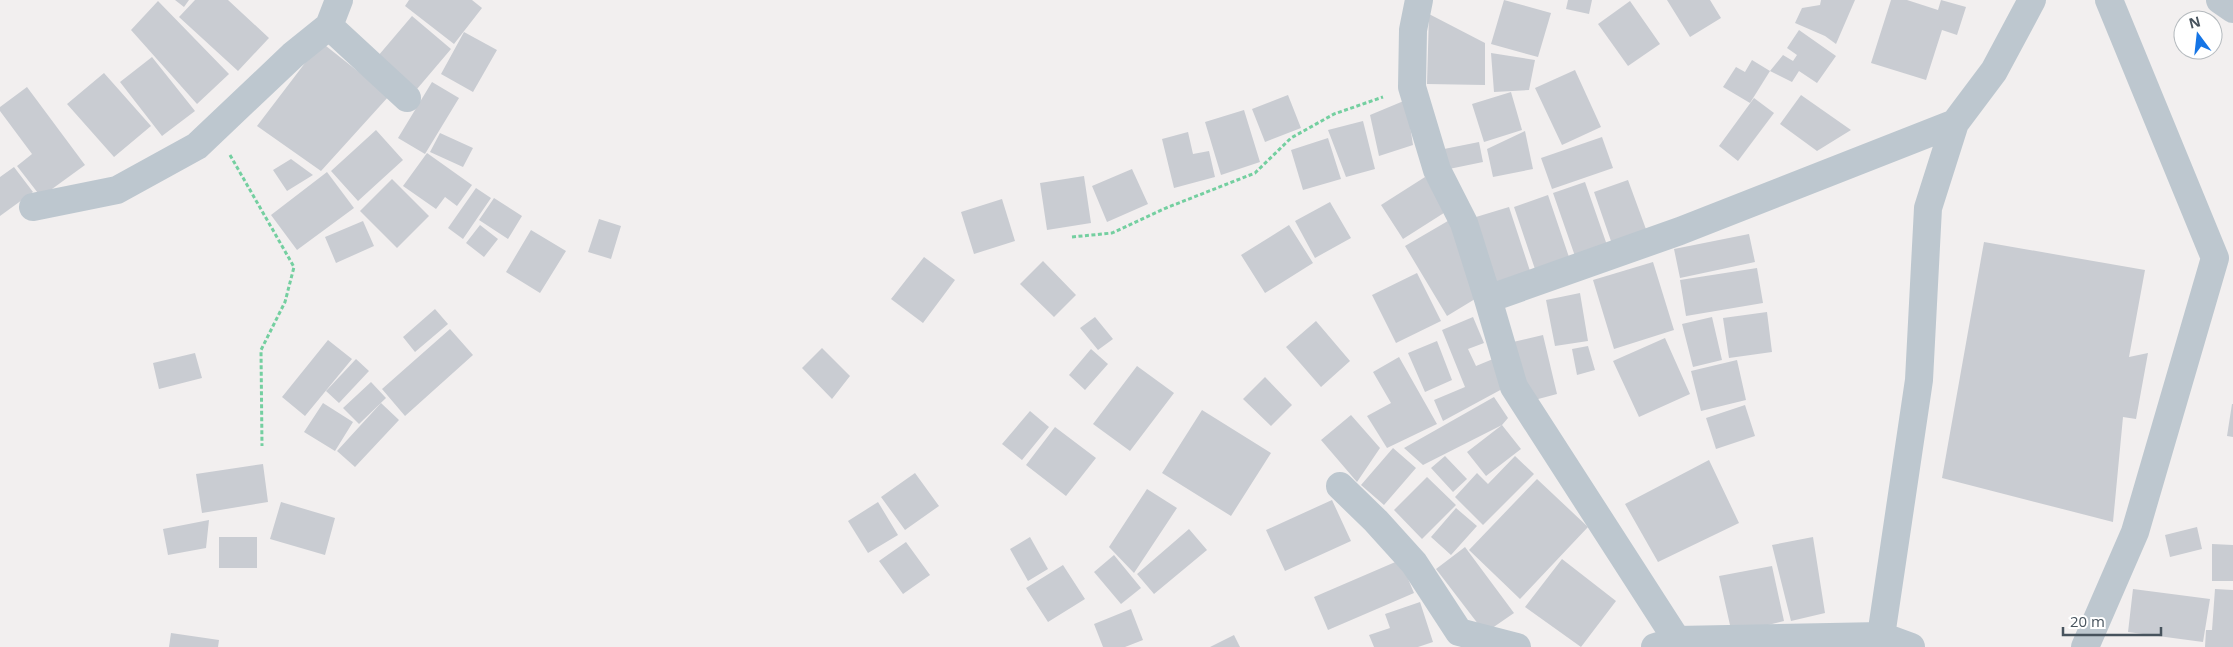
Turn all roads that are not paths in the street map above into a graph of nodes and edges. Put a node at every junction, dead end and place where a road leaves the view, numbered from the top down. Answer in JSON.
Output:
{"nodes":[{"id":1,"x":338,"y":0,"type":"edge"},
{"id":2,"x":1419,"y":0,"type":"edge"},
{"id":3,"x":2032,"y":0,"type":"edge"},
{"id":4,"x":2109,"y":0,"type":"edge"},
{"id":5,"x":2220,"y":0,"type":"edge"},
{"id":6,"x":2233,"y":9,"type":"edge"},
{"id":7,"x":329,"y":26,"type":"junction"},
{"id":8,"x":407,"y":98,"type":"dead end"},
{"id":9,"x":1955,"y":123,"type":"junction"},
{"id":10,"x":33,"y":207,"type":"dead end"},
{"id":11,"x":2224,"y":259,"type":"edge"},
{"id":12,"x":1488,"y":298,"type":"junction"},
{"id":13,"x":1340,"y":486,"type":"dead end"},
{"id":14,"x":1881,"y":636,"type":"junction"},
{"id":15,"x":1666,"y":643,"type":"edge"},
{"id":16,"x":1517,"y":647,"type":"edge"},
{"id":17,"x":1911,"y":647,"type":"edge"},
{"id":18,"x":2085,"y":647,"type":"edge"}],
"edges":[{"from":1,"to":7,"type":"street"},
{"from":2,"to":12,"type":"street"},
{"from":3,"to":9,"type":"street"},
{"from":4,"to":11,"type":"street"},
{"from":5,"to":6,"type":"street"},
{"from":7,"to":8,"type":"street"},
{"from":7,"to":10,"type":"street"},
{"from":9,"to":12,"type":"street"},
{"from":9,"to":14,"type":"street"},
{"from":11,"to":18,"type":"street"},
{"from":12,"to":15,"type":"street"},
{"from":13,"to":16,"type":"street"},
{"from":14,"to":15,"type":"street"},
{"from":14,"to":17,"type":"street"}]}
